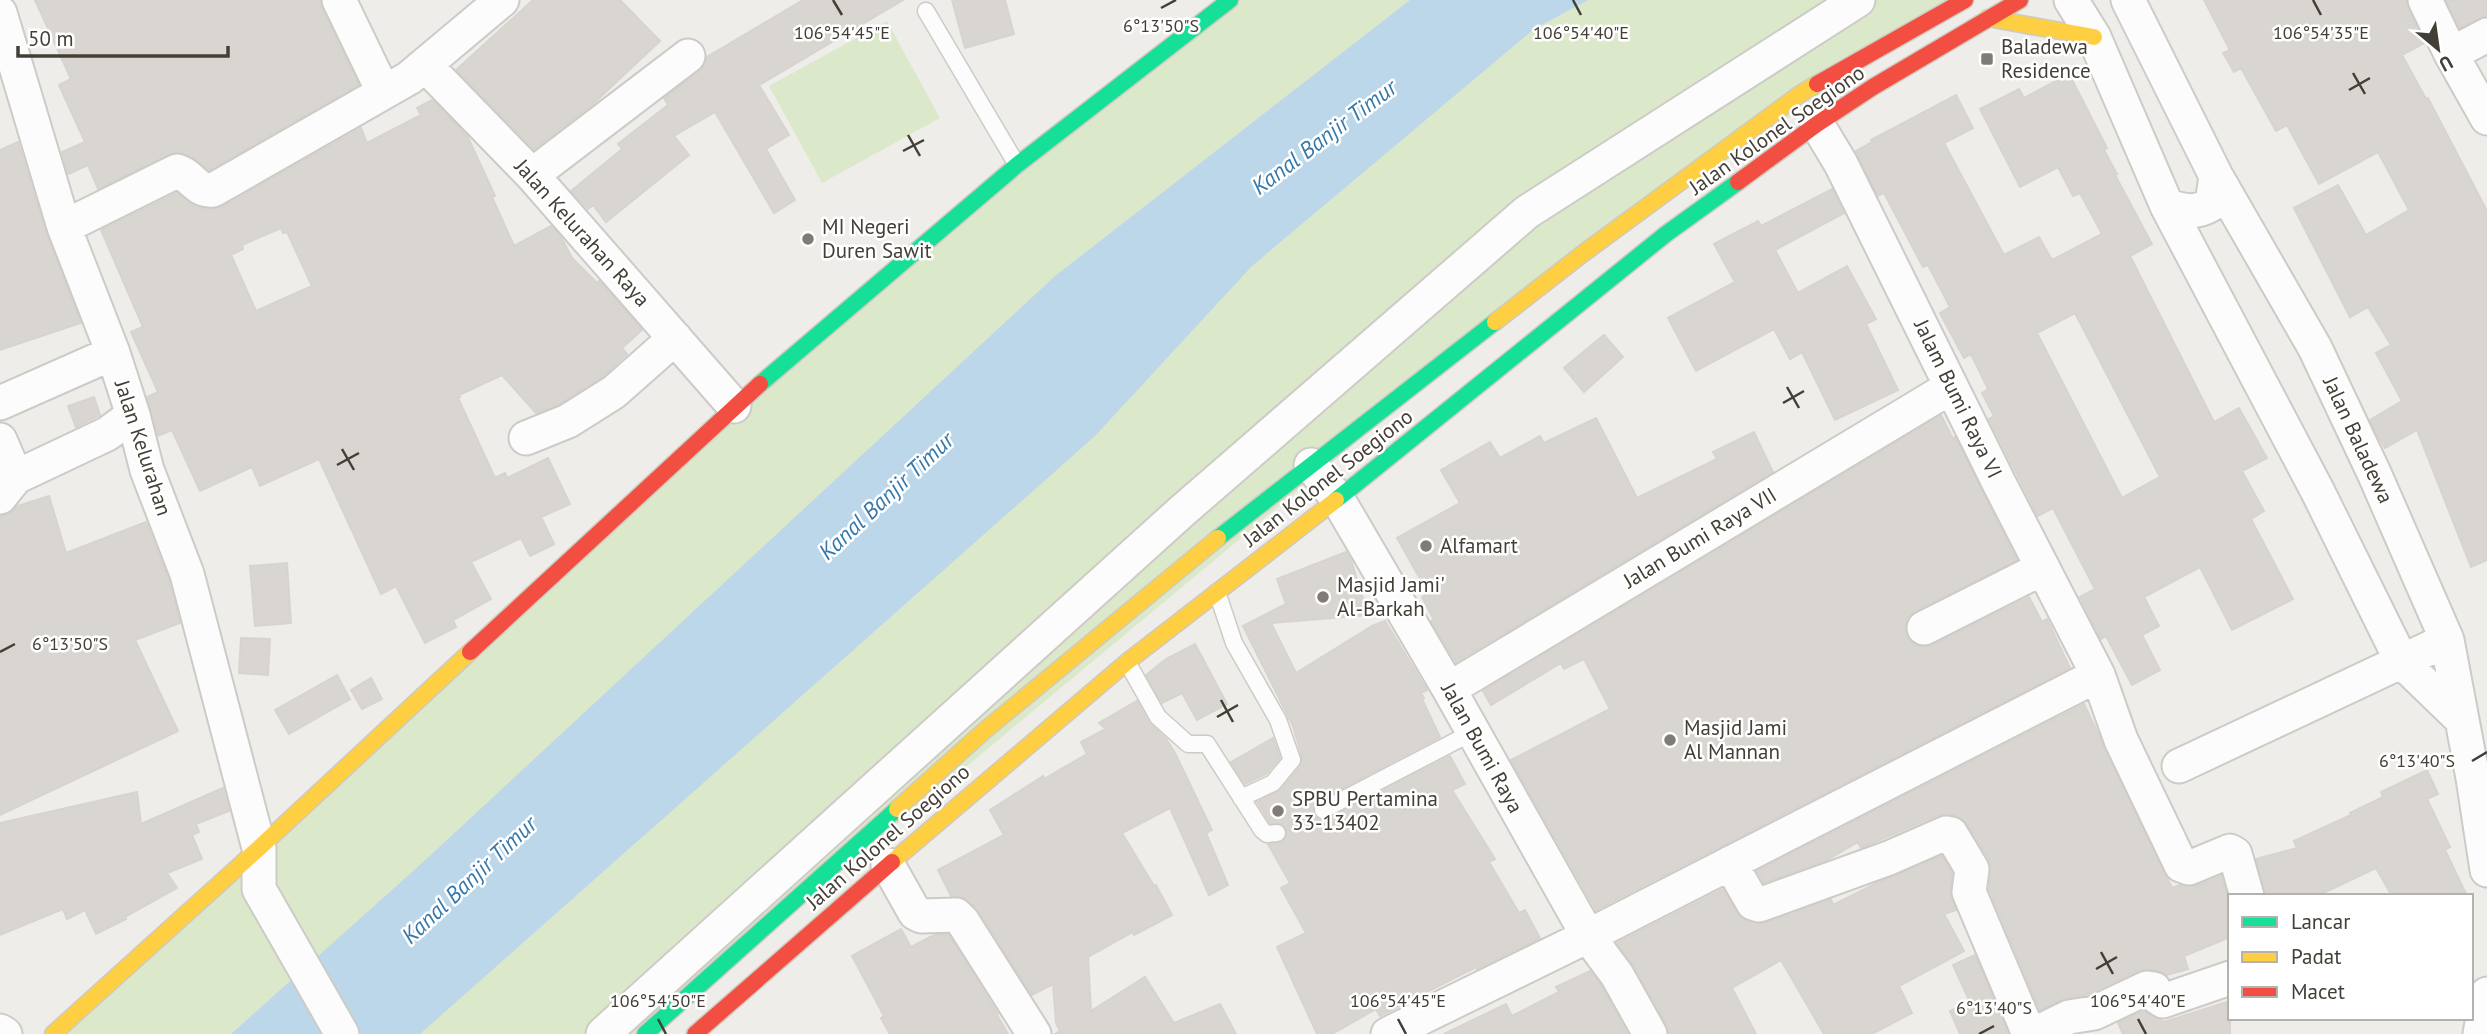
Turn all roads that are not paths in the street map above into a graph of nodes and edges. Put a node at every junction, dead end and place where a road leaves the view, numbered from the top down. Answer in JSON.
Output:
{"nodes":[{"id":1,"x":339,"y":0,"type":"edge"},
{"id":2,"x":502,"y":0,"type":"edge"},
{"id":3,"x":1230,"y":0,"type":"edge"},
{"id":4,"x":1858,"y":0,"type":"edge"},
{"id":5,"x":1965,"y":0,"type":"edge"},
{"id":6,"x":2020,"y":0,"type":"edge"},
{"id":7,"x":2071,"y":0,"type":"edge"},
{"id":8,"x":2128,"y":0,"type":"edge"},
{"id":9,"x":2425,"y":0,"type":"edge"},
{"id":10,"x":926,"y":11,"type":"dead end"},
{"id":11,"x":0,"y":13,"type":"edge"},
{"id":12,"x":1988,"y":18,"type":"junction"},
{"id":13,"x":2487,"y":35,"type":"edge"},
{"id":14,"x":2094,"y":37,"type":"junction"},
{"id":15,"x":2451,"y":54,"type":"junction"},
{"id":16,"x":688,"y":56,"type":"dead end"},
{"id":17,"x":426,"y":66,"type":"junction"},
{"id":18,"x":383,"y":91,"type":"junction"},
{"id":19,"x":2487,"y":118,"type":"edge"},
{"id":20,"x":1817,"y":124,"type":"junction"},
{"id":21,"x":1017,"y":165,"type":"junction"},
{"id":22,"x":532,"y":175,"type":"junction"},
{"id":23,"x":2216,"y":177,"type":"junction"},
{"id":24,"x":2167,"y":206,"type":"junction"},
{"id":25,"x":64,"y":227,"type":"junction"},
{"id":26,"x":2246,"y":229,"type":"junction"},
{"id":27,"x":2190,"y":248,"type":"junction"},
{"id":28,"x":675,"y":338,"type":"junction"},
{"id":29,"x":113,"y":354,"type":"junction"},
{"id":30,"x":1951,"y":387,"type":"junction"},
{"id":31,"x":0,"y":403,"type":"edge"},
{"id":32,"x":734,"y":406,"type":"junction"},
{"id":33,"x":133,"y":415,"type":"junction"},
{"id":34,"x":526,"y":438,"type":"dead end"},
{"id":35,"x":0,"y":440,"type":"edge"},
{"id":36,"x":1311,"y":465,"type":"junction"},
{"id":37,"x":8,"y":487,"type":"edge"},
{"id":38,"x":1337,"y":498,"type":"junction"},
{"id":39,"x":2043,"y":568,"type":"junction"},
{"id":40,"x":1217,"y":590,"type":"junction"},
{"id":41,"x":1924,"y":628,"type":"dead end"},
{"id":42,"x":2447,"y":640,"type":"junction"},
{"id":43,"x":1127,"y":662,"type":"junction"},
{"id":44,"x":2402,"y":662,"type":"junction"},
{"id":45,"x":2098,"y":675,"type":"junction"},
{"id":46,"x":1449,"y":689,"type":"junction"},
{"id":47,"x":2461,"y":719,"type":"junction"},
{"id":48,"x":1473,"y":732,"type":"junction"},
{"id":49,"x":2179,"y":766,"type":"dead end"},
{"id":50,"x":1241,"y":798,"type":"junction"},
{"id":51,"x":1322,"y":810,"type":"dead end"},
{"id":52,"x":1277,"y":833,"type":"dead end"},
{"id":53,"x":259,"y":848,"type":"junction"},
{"id":54,"x":1730,"y":863,"type":"junction"},
{"id":55,"x":888,"y":865,"type":"junction"},
{"id":56,"x":2487,"y":870,"type":"edge"},
{"id":57,"x":2245,"y":894,"type":"edge"},
{"id":58,"x":1588,"y":936,"type":"junction"},
{"id":59,"x":2228,"y":979,"type":"edge"},
{"id":60,"x":2487,"y":994,"type":"edge"},
{"id":61,"x":0,"y":1031,"type":"edge"},
{"id":62,"x":5,"y":1034,"type":"edge"},
{"id":63,"x":53,"y":1034,"type":"edge"},
{"id":64,"x":342,"y":1034,"type":"edge"},
{"id":65,"x":603,"y":1034,"type":"edge"},
{"id":66,"x":645,"y":1034,"type":"edge"},
{"id":67,"x":695,"y":1034,"type":"edge"},
{"id":68,"x":1034,"y":1034,"type":"edge"},
{"id":69,"x":1388,"y":1034,"type":"edge"},
{"id":70,"x":1650,"y":1034,"type":"edge"},
{"id":71,"x":2032,"y":1034,"type":"edge"},
{"id":72,"x":2480,"y":1034,"type":"edge"}],
"edges":[{"from":1,"to":18,"type":"street"},
{"from":2,"to":17,"type":"street"},
{"from":3,"to":21,"type":"main road"},
{"from":4,"to":65,"type":"street"},
{"from":5,"to":36,"type":"main road","name":"Jalan Kolonel Soegiono"},
{"from":6,"to":12,"type":"main road","name":"Jalan Kolonel Soegiono"},
{"from":7,"to":14,"type":"street"},
{"from":8,"to":23,"type":"street","name":"Jalan Baladewa"},
{"from":9,"to":15,"type":"street"},
{"from":10,"to":21,"type":"lane"},
{"from":11,"to":25,"type":"street","name":"Jalan Kelurahan"},
{"from":12,"to":14,"type":"main road"},
{"from":12,"to":20,"type":"main road","name":"Jalan Kolonel Soegiono"},
{"from":13,"to":15,"type":"street"},
{"from":14,"to":24,"type":"street"},
{"from":15,"to":19,"type":"street"},
{"from":16,"to":22,"type":"street"},
{"from":17,"to":18,"type":"street"},
{"from":17,"to":22,"type":"street","name":"Jalan Kelurahan Raya"},
{"from":18,"to":25,"type":"street"},
{"from":20,"to":30,"type":"street","name":"Jalam Bumi Raya VI"},
{"from":20,"to":38,"type":"main road","name":"Jalan Kolonel Soegiono"},
{"from":21,"to":32,"type":"main road"},
{"from":22,"to":28,"type":"street","name":"Jalan Kelurahan Raya"},
{"from":23,"to":24,"type":"street"},
{"from":23,"to":26,"type":"street","name":"Jalan Baladewa"},
{"from":24,"to":27,"type":"street"},
{"from":25,"to":29,"type":"street","name":"Jalan Kelurahan"},
{"from":26,"to":27,"type":"lane"},
{"from":26,"to":42,"type":"street","name":"Jalan Baladewa"},
{"from":27,"to":44,"type":"street"},
{"from":28,"to":32,"type":"street","name":"Jalan Kelurahan Raya"},
{"from":28,"to":34,"type":"street"},
{"from":29,"to":31,"type":"street"},
{"from":29,"to":33,"type":"street","name":"Jalan Kelurahan"},
{"from":30,"to":39,"type":"street","name":"Jalam Bumi Raya VI"},
{"from":30,"to":46,"type":"street","name":"Jalan Bumi Raya VII"},
{"from":32,"to":53,"type":"main road"},
{"from":33,"to":37,"type":"street"},
{"from":33,"to":53,"type":"street","name":"Jalan Kelurahan"},
{"from":35,"to":37,"type":"street"},
{"from":36,"to":38,"type":"street","name":"Jalan Bumi Raya"},
{"from":36,"to":66,"type":"main road","name":"Jalan Kolonel Soegiono"},
{"from":38,"to":40,"type":"main road","name":"Jalan Kolonel Soegiono"},
{"from":38,"to":46,"type":"street","name":"Jalan Bumi Raya"},
{"from":39,"to":41,"type":"street"},
{"from":39,"to":45,"type":"street","name":"Jalam Bumi Raya VI"},
{"from":40,"to":43,"type":"main road","name":"Jalan Kolonel Soegiono"},
{"from":40,"to":50,"type":"lane"},
{"from":42,"to":44,"type":"street"},
{"from":42,"to":47,"type":"street","name":"Jalan Baladewa"},
{"from":43,"to":50,"type":"lane"},
{"from":43,"to":55,"type":"main road","name":"Jalan Kolonel Soegiono"},
{"from":44,"to":47,"type":"street"},
{"from":44,"to":49,"type":"street"},
{"from":45,"to":54,"type":"street"},
{"from":45,"to":57,"type":"street","name":"Jalam Bumi Raya VI"},
{"from":46,"to":48,"type":"street","name":"Jalan Bumi Raya"},
{"from":47,"to":56,"type":"street","name":"Jalan Baladewa"},
{"from":48,"to":51,"type":"lane"},
{"from":48,"to":58,"type":"street","name":"Jalan Bumi Raya"},
{"from":50,"to":52,"type":"lane"},
{"from":53,"to":63,"type":"main road"},
{"from":53,"to":64,"type":"street","name":"Jalan Kelurahan"},
{"from":54,"to":58,"type":"street"},
{"from":54,"to":71,"type":"street"},
{"from":55,"to":67,"type":"main road","name":"Jalan Kolonel Soegiono"},
{"from":55,"to":68,"type":"street"},
{"from":58,"to":69,"type":"street"},
{"from":58,"to":70,"type":"street","name":"Jalan Bumi Raya"},
{"from":59,"to":71,"type":"street"},
{"from":60,"to":72,"type":"street"},
{"from":61,"to":62,"type":"street"}]}
